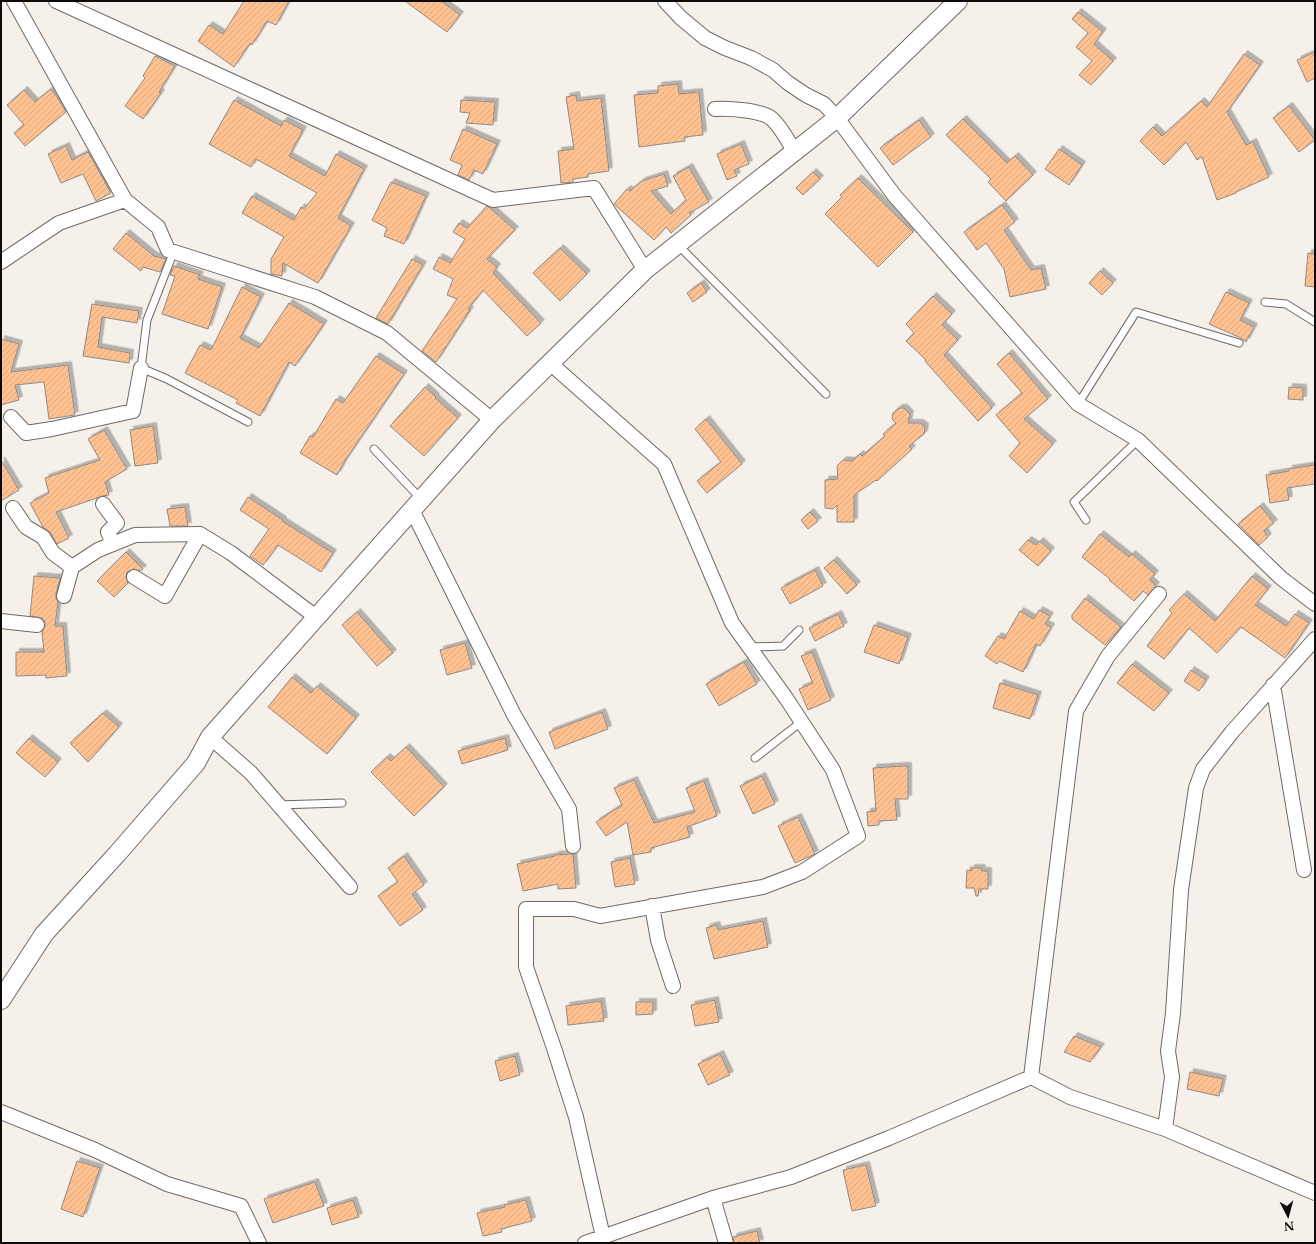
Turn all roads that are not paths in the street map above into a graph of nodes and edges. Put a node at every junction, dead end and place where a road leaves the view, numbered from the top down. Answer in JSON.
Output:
{"nodes":[{"id":1,"x":14,"y":1,"type":"edge"},
{"id":2,"x":56,"y":1,"type":"edge"},
{"id":3,"x":665,"y":1,"type":"edge"},
{"id":4,"x":958,"y":1,"type":"edge"},
{"id":5,"x":714,"y":109,"type":"dead end"},
{"id":6,"x":837,"y":118,"type":"junction"},
{"id":7,"x":795,"y":152,"type":"junction"},
{"id":8,"x":125,"y":200,"type":"junction"},
{"id":9,"x":677,"y":244,"type":"junction"},
{"id":10,"x":174,"y":251,"type":"junction"},
{"id":11,"x":1,"y":262,"type":"edge"},
{"id":12,"x":645,"y":270,"type":"junction"},
{"id":13,"x":1264,"y":302,"type":"dead end"},
{"id":14,"x":1315,"y":322,"type":"edge"},
{"id":15,"x":1239,"y":343,"type":"dead end"},
{"id":16,"x":550,"y":363,"type":"junction"},
{"id":17,"x":141,"y":368,"type":"junction"},
{"id":18,"x":826,"y":394,"type":"dead end"},
{"id":19,"x":1078,"y":404,"type":"junction"},
{"id":20,"x":11,"y":417,"type":"dead end"},
{"id":21,"x":492,"y":420,"type":"junction"},
{"id":22,"x":248,"y":422,"type":"dead end"},
{"id":23,"x":1138,"y":440,"type":"junction"},
{"id":24,"x":374,"y":449,"type":"dead end"},
{"id":25,"x":103,"y":504,"type":"dead end"},
{"id":26,"x":417,"y":505,"type":"junction"},
{"id":27,"x":13,"y":508,"type":"dead end"},
{"id":28,"x":1086,"y":520,"type":"dead end"},
{"id":29,"x":200,"y":534,"type":"junction"},
{"id":30,"x":113,"y":544,"type":"junction"},
{"id":31,"x":72,"y":567,"type":"junction"},
{"id":32,"x":134,"y":577,"type":"dead end"},
{"id":33,"x":1159,"y":594,"type":"dead end"},
{"id":34,"x":64,"y":596,"type":"dead end"},
{"id":35,"x":1315,"y":604,"type":"edge"},
{"id":36,"x":316,"y":617,"type":"junction"},
{"id":37,"x":1,"y":621,"type":"edge"},
{"id":38,"x":37,"y":624,"type":"dead end"},
{"id":39,"x":799,"y":630,"type":"dead end"},
{"id":40,"x":1315,"y":638,"type":"edge"},
{"id":41,"x":749,"y":647,"type":"junction"},
{"id":42,"x":1273,"y":685,"type":"junction"},
{"id":43,"x":801,"y":722,"type":"junction"},
{"id":44,"x":210,"y":737,"type":"junction"},
{"id":45,"x":755,"y":758,"type":"dead end"},
{"id":46,"x":342,"y":803,"type":"dead end"},
{"id":47,"x":278,"y":804,"type":"junction"},
{"id":48,"x":573,"y":846,"type":"dead end"},
{"id":49,"x":1304,"y":870,"type":"dead end"},
{"id":50,"x":350,"y":887,"type":"dead end"},
{"id":51,"x":652,"y":906,"type":"junction"},
{"id":52,"x":673,"y":986,"type":"dead end"},
{"id":53,"x":1,"y":1000,"type":"edge"},
{"id":54,"x":1031,"y":1077,"type":"junction"},
{"id":55,"x":1,"y":1112,"type":"edge"},
{"id":56,"x":1165,"y":1129,"type":"junction"},
{"id":57,"x":1315,"y":1193,"type":"edge"},
{"id":58,"x":713,"y":1198,"type":"junction"},
{"id":59,"x":603,"y":1237,"type":"junction"},
{"id":60,"x":259,"y":1243,"type":"edge"},
{"id":61,"x":585,"y":1243,"type":"edge"},
{"id":62,"x":726,"y":1243,"type":"edge"}],
"edges":[{"from":1,"to":8,"type":"street"},
{"from":2,"to":12,"type":"street"},
{"from":3,"to":6,"type":"street"},
{"from":4,"to":6,"type":"street"},
{"from":5,"to":7,"type":"street"},
{"from":6,"to":7,"type":"street"},
{"from":6,"to":19,"type":"street"},
{"from":7,"to":9,"type":"street"},
{"from":8,"to":10,"type":"street"},
{"from":8,"to":11,"type":"street"},
{"from":9,"to":12,"type":"street"},
{"from":9,"to":18,"type":"lane"},
{"from":10,"to":17,"type":"lane"},
{"from":10,"to":21,"type":"street"},
{"from":12,"to":16,"type":"street"},
{"from":13,"to":14,"type":"lane"},
{"from":15,"to":19,"type":"lane"},
{"from":16,"to":21,"type":"street"},
{"from":16,"to":41,"type":"street"},
{"from":17,"to":20,"type":"street"},
{"from":17,"to":22,"type":"lane"},
{"from":19,"to":23,"type":"street"},
{"from":21,"to":26,"type":"street"},
{"from":23,"to":28,"type":"lane"},
{"from":23,"to":35,"type":"street"},
{"from":24,"to":26,"type":"lane"},
{"from":25,"to":30,"type":"street"},
{"from":26,"to":36,"type":"street"},
{"from":26,"to":48,"type":"street"},
{"from":27,"to":31,"type":"street"},
{"from":29,"to":30,"type":"street"},
{"from":29,"to":32,"type":"street"},
{"from":29,"to":36,"type":"street"},
{"from":30,"to":31,"type":"street"},
{"from":31,"to":34,"type":"street"},
{"from":33,"to":54,"type":"street"},
{"from":36,"to":44,"type":"street"},
{"from":37,"to":38,"type":"street"},
{"from":39,"to":41,"type":"lane"},
{"from":40,"to":42,"type":"street"},
{"from":41,"to":43,"type":"street"},
{"from":42,"to":49,"type":"street"},
{"from":42,"to":56,"type":"street"},
{"from":43,"to":45,"type":"lane"},
{"from":43,"to":51,"type":"street"},
{"from":44,"to":47,"type":"street"},
{"from":44,"to":53,"type":"street"},
{"from":46,"to":47,"type":"lane"},
{"from":47,"to":50,"type":"street"},
{"from":51,"to":52,"type":"street"},
{"from":51,"to":59,"type":"street"},
{"from":54,"to":56,"type":"street"},
{"from":54,"to":58,"type":"street"},
{"from":55,"to":60,"type":"street"},
{"from":56,"to":57,"type":"street"},
{"from":58,"to":59,"type":"street"},
{"from":58,"to":62,"type":"street"},
{"from":59,"to":61,"type":"street"}]}
